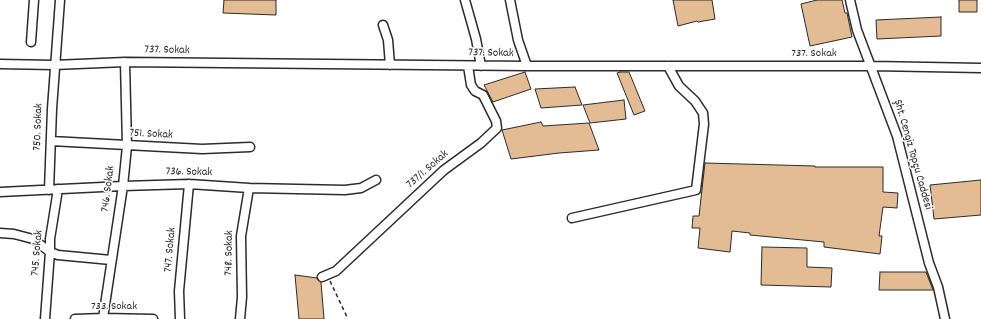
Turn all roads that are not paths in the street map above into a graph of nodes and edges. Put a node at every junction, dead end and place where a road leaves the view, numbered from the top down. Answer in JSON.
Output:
{"nodes":[{"id":1,"x":34,"y":0,"type":"edge"},
{"id":2,"x":60,"y":0,"type":"edge"},
{"id":3,"x":465,"y":0,"type":"edge"},
{"id":4,"x":510,"y":0,"type":"edge"},
{"id":5,"x":850,"y":0,"type":"edge"},
{"id":6,"x":384,"y":26,"type":"dead end"},
{"id":7,"x":31,"y":42,"type":"dead end"},
{"id":8,"x":125,"y":62,"type":"junction"},
{"id":9,"x":0,"y":64,"type":"edge"},
{"id":10,"x":54,"y":65,"type":"junction"},
{"id":11,"x":390,"y":65,"type":"junction"},
{"id":12,"x":468,"y":66,"type":"junction"},
{"id":13,"x":481,"y":66,"type":"junction"},
{"id":14,"x":527,"y":66,"type":"junction"},
{"id":15,"x":668,"y":66,"type":"junction"},
{"id":16,"x":872,"y":66,"type":"junction"},
{"id":17,"x":981,"y":68,"type":"edge"},
{"id":18,"x":51,"y":141,"type":"junction"},
{"id":19,"x":126,"y":146,"type":"junction"},
{"id":20,"x":250,"y":147,"type":"dead end"},
{"id":21,"x":376,"y":180,"type":"dead end"},
{"id":22,"x":189,"y":184,"type":"junction"},
{"id":23,"x":123,"y":186,"type":"junction"},
{"id":24,"x":248,"y":188,"type":"junction"},
{"id":25,"x":58,"y":189,"type":"junction"},
{"id":26,"x":49,"y":190,"type":"junction"},
{"id":27,"x":0,"y":192,"type":"edge"},
{"id":28,"x":572,"y":218,"type":"dead end"},
{"id":29,"x":0,"y":233,"type":"edge"},
{"id":30,"x":50,"y":252,"type":"junction"},
{"id":31,"x":111,"y":260,"type":"junction"},
{"id":32,"x":324,"y":276,"type":"road end"},
{"id":33,"x":103,"y":318,"type":"junction"},
{"id":34,"x":45,"y":319,"type":"edge"},
{"id":35,"x":75,"y":319,"type":"edge"},
{"id":36,"x":153,"y":319,"type":"edge"},
{"id":37,"x":180,"y":319,"type":"edge"},
{"id":38,"x":240,"y":319,"type":"edge"},
{"id":39,"x":946,"y":319,"type":"edge"}],
"edges":[{"from":1,"to":7,"type":"street"},
{"from":2,"to":10,"type":"street","name":"750. Sokak"},
{"from":3,"to":13,"type":"street"},
{"from":4,"to":14,"type":"street"},
{"from":5,"to":16,"type":"street","name":"Şht. Cengiz Topçu Caddesi"},
{"from":6,"to":11,"type":"street"},
{"from":8,"to":10,"type":"street","name":"737. Sokak"},
{"from":8,"to":11,"type":"street","name":"737. Sokak"},
{"from":8,"to":19,"type":"street","name":"746. Sokak"},
{"from":9,"to":10,"type":"street","name":"737. Sokak"},
{"from":10,"to":18,"type":"street","name":"750. Sokak"},
{"from":11,"to":12,"type":"street","name":"737. Sokak"},
{"from":12,"to":13,"type":"street","name":"737. Sokak"},
{"from":12,"to":32,"type":"street","name":"737/1. Sokak"},
{"from":13,"to":14,"type":"street","name":"737. Sokak"},
{"from":14,"to":15,"type":"street","name":"737. Sokak"},
{"from":15,"to":16,"type":"street","name":"737. Sokak"},
{"from":15,"to":28,"type":"street"},
{"from":16,"to":17,"type":"street","name":"737. Sokak"},
{"from":16,"to":39,"type":"street","name":"Şht. Cengiz Topçu Caddesi"},
{"from":18,"to":19,"type":"street","name":"751. Sokak"},
{"from":18,"to":26,"type":"street","name":"750. Sokak"},
{"from":19,"to":20,"type":"street","name":"751. Sokak"},
{"from":19,"to":23,"type":"street","name":"746. Sokak"},
{"from":21,"to":24,"type":"street","name":"736. Sokak"},
{"from":22,"to":23,"type":"street","name":"736. Sokak"},
{"from":22,"to":24,"type":"street","name":"736. Sokak"},
{"from":22,"to":37,"type":"street","name":"747. Sokak"},
{"from":23,"to":25,"type":"street","name":"736. Sokak"},
{"from":23,"to":31,"type":"street","name":"746. Sokak"},
{"from":24,"to":38,"type":"street","name":"748. Sokak"},
{"from":25,"to":26,"type":"street","name":"736. Sokak"},
{"from":25,"to":30,"type":"street","name":"745. Sokak"},
{"from":26,"to":27,"type":"street","name":"736. Sokak"},
{"from":29,"to":30,"type":"street"},
{"from":30,"to":31,"type":"street"},
{"from":30,"to":34,"type":"street","name":"745. Sokak"},
{"from":31,"to":33,"type":"street","name":"746. Sokak"},
{"from":33,"to":35,"type":"street","name":"733. Sokak"},
{"from":33,"to":36,"type":"street","name":"733. Sokak"}]}
